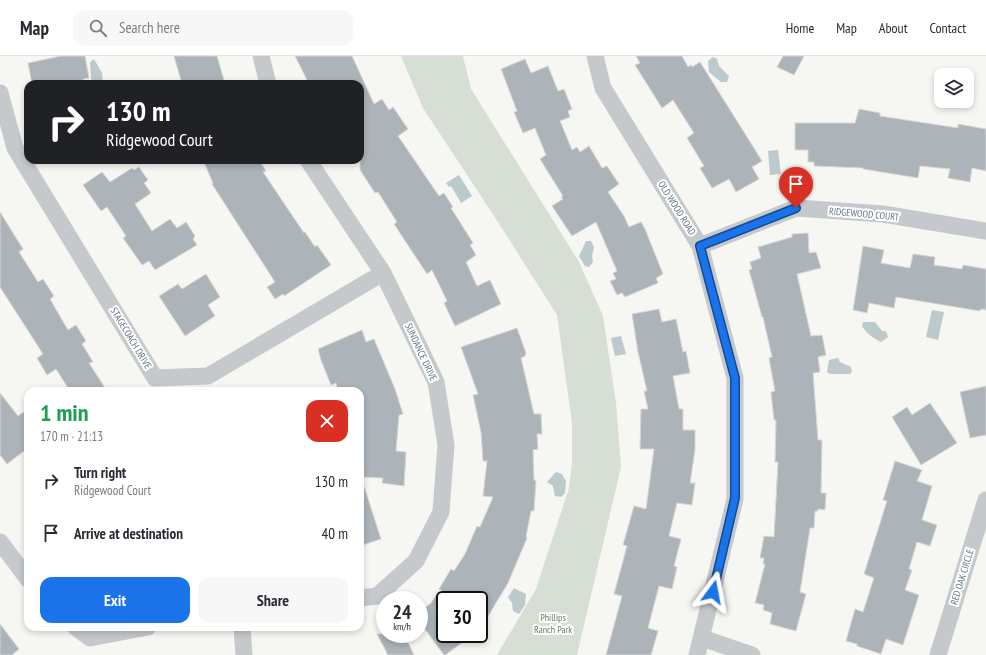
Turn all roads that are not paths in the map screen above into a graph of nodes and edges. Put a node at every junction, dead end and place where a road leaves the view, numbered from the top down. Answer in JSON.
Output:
{"nodes":[{"id":1,"x":261,"y":56,"type":"edge"},
{"id":2,"x":595,"y":56,"type":"edge"},
{"id":3,"x":267,"y":80,"type":"edge"},
{"id":4,"x":0,"y":93,"type":"edge"},
{"id":5,"x":24,"y":163,"type":"edge"},
{"id":6,"x":25,"y":164,"type":"edge"},
{"id":7,"x":311,"y":164,"type":"edge"},
{"id":8,"x":986,"y":231,"type":"edge"},
{"id":9,"x":700,"y":246,"type":"junction"},
{"id":10,"x":383,"y":273,"type":"junction"},
{"id":11,"x":986,"y":500,"type":"edge"},
{"id":12,"x":0,"y":542,"type":"edge"},
{"id":13,"x":24,"y":574,"type":"edge"},
{"id":14,"x":364,"y":598,"type":"edge"},
{"id":15,"x":80,"y":631,"type":"edge"},
{"id":16,"x":127,"y":631,"type":"edge"},
{"id":17,"x":242,"y":631,"type":"edge"},
{"id":18,"x":702,"y":638,"type":"junction"},
{"id":19,"x":244,"y":655,"type":"edge"},
{"id":20,"x":697,"y":655,"type":"edge"},
{"id":21,"x":752,"y":655,"type":"edge"},
{"id":22,"x":938,"y":655,"type":"edge"}],
"edges":[{"from":1,"to":3,"type":"street"},
{"from":2,"to":9,"type":"street","name":"OLD WOOD ROAD"},
{"from":4,"to":5,"type":"street","name":"STAGECOACH DRIVE"},
{"from":6,"to":10,"type":"street","name":"STAGECOACH DRIVE"},
{"from":7,"to":10,"type":"street","name":"SUNDANCE DRIVE"},
{"from":8,"to":9,"type":"street","name":"RIDGEWOOD COURT"},
{"from":9,"to":18,"type":"street","name":"OLD WOOD ROAD"},
{"from":10,"to":14,"type":"street","name":"SUNDANCE DRIVE"},
{"from":11,"to":22,"type":"street","name":"RED OAK CIRCLE"},
{"from":12,"to":13,"type":"street"},
{"from":15,"to":16,"type":"street"},
{"from":17,"to":19,"type":"street"},
{"from":18,"to":20,"type":"street","name":"OLD WOOD ROAD"},
{"from":18,"to":21,"type":"street"}]}
